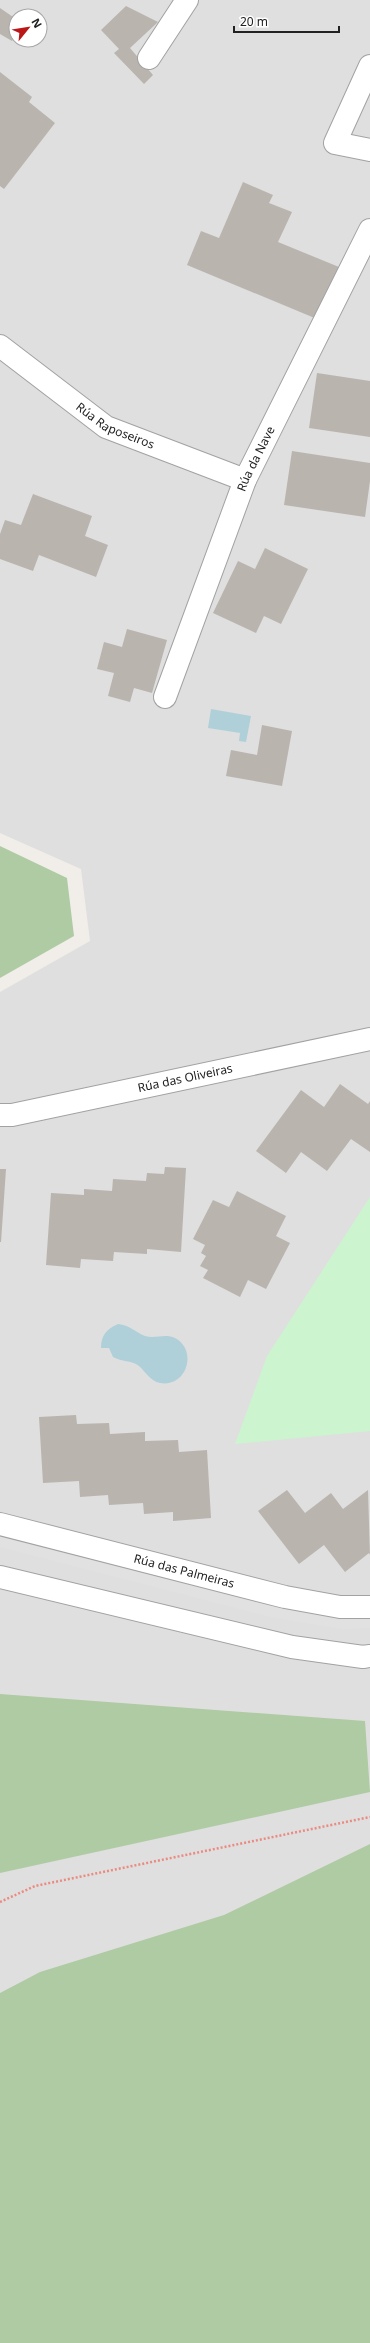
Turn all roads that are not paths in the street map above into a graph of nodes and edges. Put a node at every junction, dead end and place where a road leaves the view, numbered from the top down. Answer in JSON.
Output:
{"nodes":[{"id":1,"x":187,"y":0,"type":"edge"},
{"id":2,"x":149,"y":58,"type":"dead end"},
{"id":3,"x":370,"y":66,"type":"edge"},
{"id":4,"x":370,"y":150,"type":"edge"},
{"id":5,"x":370,"y":230,"type":"edge"},
{"id":6,"x":0,"y":346,"type":"edge"},
{"id":7,"x":245,"y":480,"type":"junction"},
{"id":8,"x":165,"y":697,"type":"dead end"},
{"id":9,"x":370,"y":1039,"type":"edge"},
{"id":10,"x":0,"y":1115,"type":"edge"},
{"id":11,"x":0,"y":1524,"type":"edge"},
{"id":12,"x":0,"y":1577,"type":"edge"},
{"id":13,"x":370,"y":1607,"type":"edge"},
{"id":14,"x":370,"y":1656,"type":"edge"}],
"edges":[{"from":1,"to":2,"type":"street"},
{"from":3,"to":4,"type":"street"},
{"from":5,"to":7,"type":"street","name":"Rúa da Nave"},
{"from":6,"to":7,"type":"street","name":"Rúa Raposeiros"},
{"from":7,"to":8,"type":"street","name":"Rúa da Nave"},
{"from":9,"to":10,"type":"street","name":"Rúa das Oliveiras"},
{"from":11,"to":13,"type":"street","name":"Rúa das Palmeiras"},
{"from":12,"to":14,"type":"street"}]}
